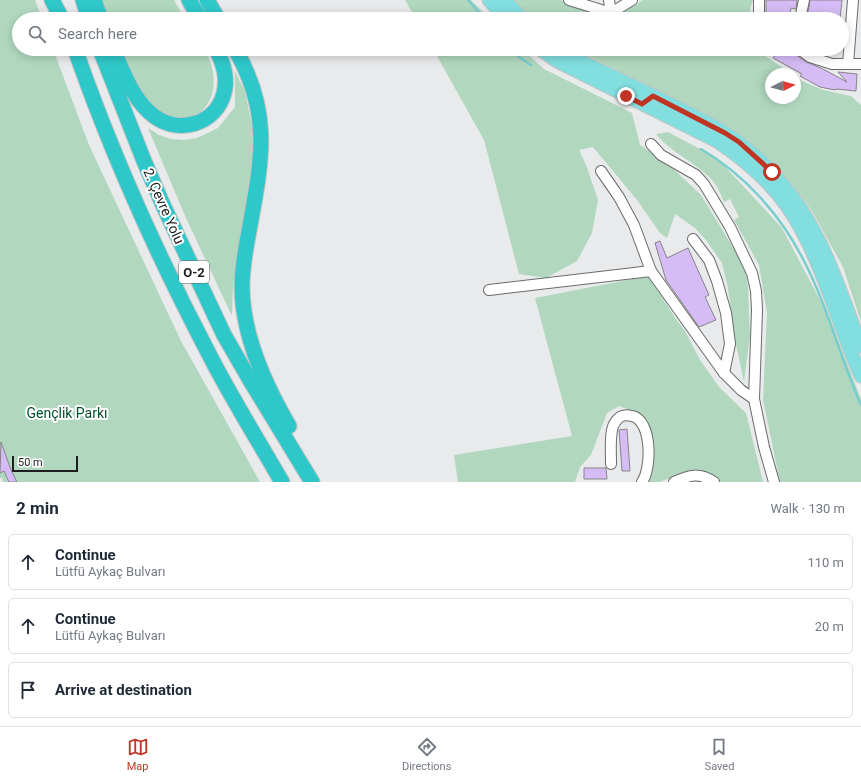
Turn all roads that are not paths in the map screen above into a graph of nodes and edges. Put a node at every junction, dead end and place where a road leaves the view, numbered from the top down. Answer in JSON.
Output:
{"nodes":[{"id":1,"x":52,"y":0,"type":"edge"},
{"id":2,"x":58,"y":0,"type":"edge"},
{"id":3,"x":83,"y":0,"type":"edge"},
{"id":4,"x":94,"y":0,"type":"edge"},
{"id":5,"x":189,"y":0,"type":"edge"},
{"id":6,"x":207,"y":0,"type":"edge"},
{"id":7,"x":489,"y":0,"type":"edge"},
{"id":8,"x":504,"y":0,"type":"edge"},
{"id":9,"x":569,"y":0,"type":"edge"},
{"id":10,"x":609,"y":0,"type":"edge"},
{"id":11,"x":632,"y":0,"type":"edge"},
{"id":12,"x":759,"y":0,"type":"edge"},
{"id":13,"x":804,"y":0,"type":"edge"},
{"id":14,"x":853,"y":0,"type":"edge"},
{"id":15,"x":59,"y":12,"type":"edge"},
{"id":16,"x":61,"y":12,"type":"edge"},
{"id":17,"x":87,"y":12,"type":"edge"},
{"id":18,"x":98,"y":12,"type":"edge"},
{"id":19,"x":196,"y":12,"type":"edge"},
{"id":20,"x":214,"y":12,"type":"edge"},
{"id":21,"x":500,"y":12,"type":"edge"},
{"id":22,"x":516,"y":12,"type":"edge"},
{"id":23,"x":608,"y":12,"type":"edge"},
{"id":24,"x":611,"y":12,"type":"edge"},
{"id":25,"x":613,"y":12,"type":"edge"},
{"id":26,"x":759,"y":12,"type":"edge"},
{"id":27,"x":801,"y":12,"type":"edge"},
{"id":28,"x":849,"y":51,"type":"edge"},
{"id":29,"x":78,"y":56,"type":"edge"},
{"id":30,"x":103,"y":56,"type":"edge"},
{"id":31,"x":116,"y":56,"type":"edge"},
{"id":32,"x":220,"y":56,"type":"edge"},
{"id":33,"x":239,"y":56,"type":"edge"},
{"id":34,"x":550,"y":56,"type":"edge"},
{"id":35,"x":573,"y":56,"type":"edge"},
{"id":36,"x":808,"y":56,"type":"edge"},
{"id":37,"x":849,"y":56,"type":"edge"},
{"id":38,"x":848,"y":64,"type":"junction"},
{"id":39,"x":861,"y":64,"type":"edge"},
{"id":40,"x":649,"y":103,"type":"junction"},
{"id":41,"x":651,"y":144,"type":"dead end"},
{"id":42,"x":601,"y":171,"type":"dead end"},
{"id":43,"x":694,"y":239,"type":"dead end"},
{"id":44,"x":651,"y":271,"type":"junction"},
{"id":45,"x":489,"y":290,"type":"dead end"},
{"id":46,"x":861,"y":346,"type":"edge"},
{"id":47,"x":724,"y":373,"type":"junction"},
{"id":48,"x":861,"y":376,"type":"edge"},
{"id":49,"x":754,"y":399,"type":"junction"},
{"id":50,"x":611,"y":464,"type":"dead end"},
{"id":51,"x":282,"y":482,"type":"edge"},
{"id":52,"x":312,"y":482,"type":"edge"},
{"id":53,"x":322,"y":482,"type":"edge"},
{"id":54,"x":642,"y":482,"type":"edge"},
{"id":55,"x":674,"y":482,"type":"edge"},
{"id":56,"x":714,"y":482,"type":"edge"},
{"id":57,"x":774,"y":482,"type":"edge"}],
"edges":[{"from":1,"to":15,"type":"highway"},
{"from":2,"to":16,"type":"highway"},
{"from":3,"to":17,"type":"highway"},
{"from":4,"to":18,"type":"highway"},
{"from":5,"to":19,"type":"highway"},
{"from":6,"to":20,"type":"highway"},
{"from":7,"to":21,"type":"main road"},
{"from":8,"to":22,"type":"main road"},
{"from":9,"to":23,"type":"street"},
{"from":10,"to":24,"type":"street"},
{"from":11,"to":25,"type":"street"},
{"from":12,"to":26,"type":"street"},
{"from":13,"to":27,"type":"street"},
{"from":14,"to":28,"type":"street"},
{"from":29,"to":51,"type":"highway","name":"2. Çevre Yolu","number":"O-2"},
{"from":30,"to":52,"type":"highway","name":"2. Çevre Yolu","number":"O-2"},
{"from":31,"to":32,"type":"highway"},
{"from":33,"to":53,"type":"highway"},
{"from":34,"to":40,"type":"main road"},
{"from":35,"to":40,"type":"main road"},
{"from":36,"to":38,"type":"street"},
{"from":37,"to":38,"type":"street"},
{"from":38,"to":39,"type":"street"},
{"from":40,"to":46,"type":"main road"},
{"from":40,"to":48,"type":"main road"},
{"from":41,"to":49,"type":"street"},
{"from":42,"to":44,"type":"street"},
{"from":43,"to":47,"type":"street"},
{"from":44,"to":45,"type":"street"},
{"from":44,"to":47,"type":"street"},
{"from":47,"to":49,"type":"street"},
{"from":49,"to":57,"type":"street"},
{"from":50,"to":54,"type":"street"},
{"from":55,"to":56,"type":"street"}]}
